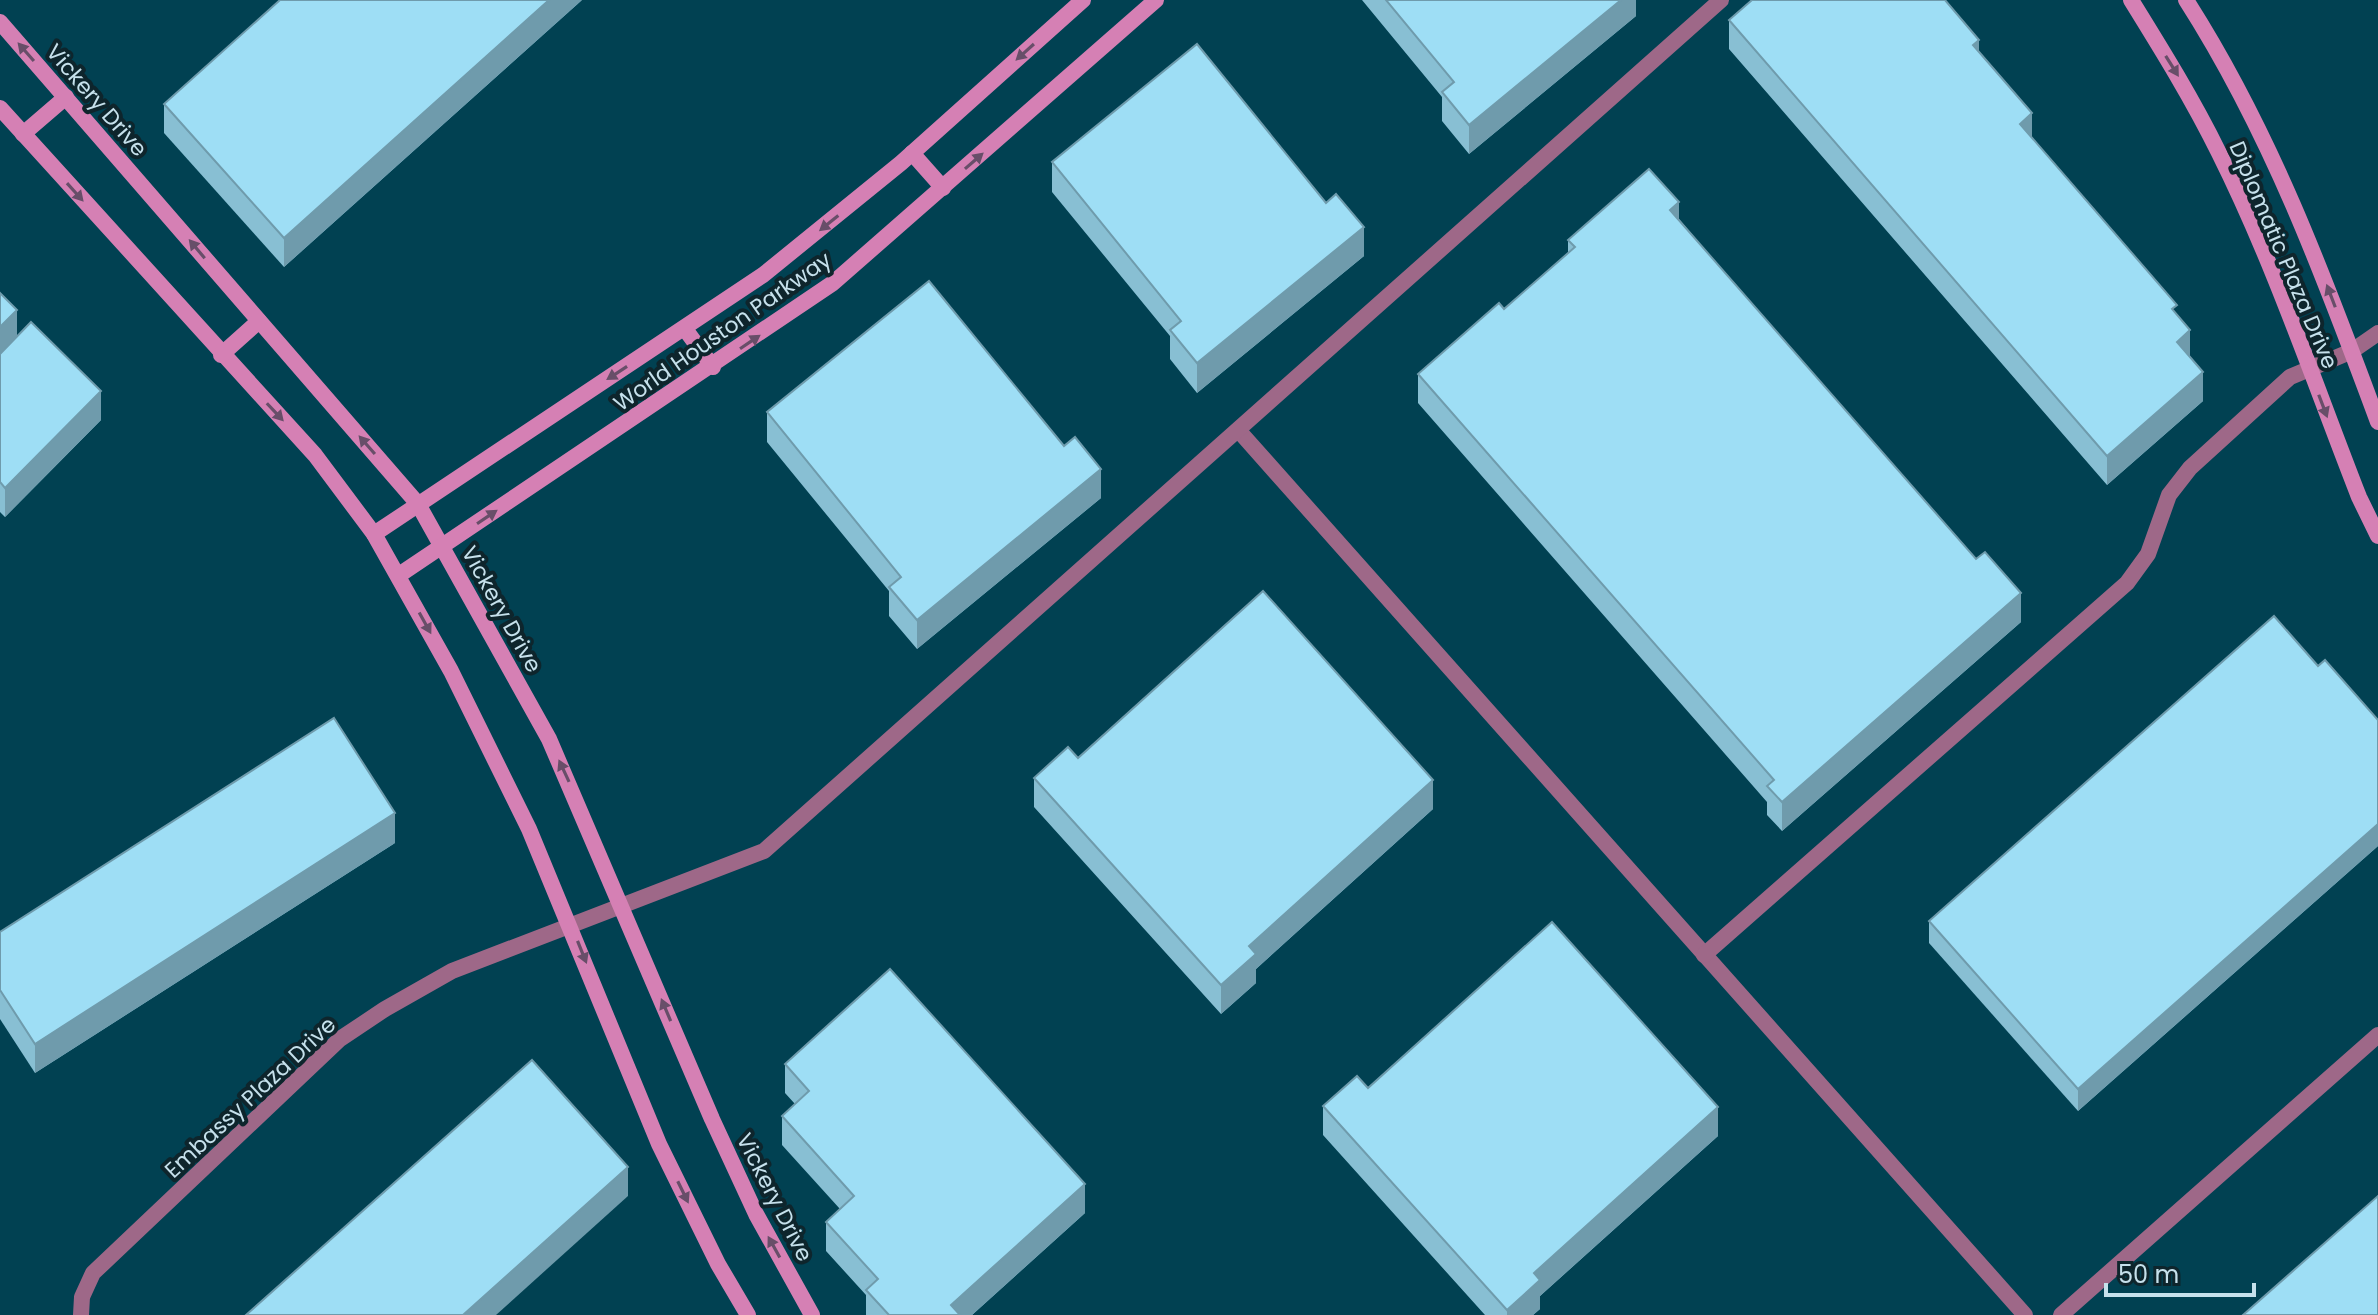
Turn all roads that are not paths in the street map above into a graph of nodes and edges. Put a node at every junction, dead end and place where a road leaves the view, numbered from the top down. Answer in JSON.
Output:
{"nodes":[{"id":1,"x":1083,"y":0,"type":"edge"},
{"id":2,"x":1156,"y":0,"type":"edge"},
{"id":3,"x":1721,"y":0,"type":"edge"},
{"id":4,"x":2131,"y":0,"type":"edge"},
{"id":5,"x":2186,"y":0,"type":"edge"},
{"id":6,"x":0,"y":22,"type":"edge"},
{"id":7,"x":66,"y":97,"type":"junction"},
{"id":8,"x":0,"y":108,"type":"edge"},
{"id":9,"x":23,"y":134,"type":"junction"},
{"id":10,"x":912,"y":153,"type":"junction"},
{"id":11,"x":943,"y":188,"type":"junction"},
{"id":12,"x":259,"y":321,"type":"junction"},
{"id":13,"x":685,"y":329,"type":"junction"},
{"id":14,"x":2378,"y":333,"type":"edge"},
{"id":15,"x":2352,"y":351,"type":"junction"},
{"id":16,"x":221,"y":355,"type":"junction"},
{"id":17,"x":713,"y":367,"type":"junction"},
{"id":18,"x":2308,"y":367,"type":"junction"},
{"id":19,"x":2378,"y":422,"type":"edge"},
{"id":20,"x":1239,"y":431,"type":"junction"},
{"id":21,"x":418,"y":504,"type":"junction"},
{"id":22,"x":374,"y":534,"type":"junction"},
{"id":23,"x":2378,"y":536,"type":"edge"},
{"id":24,"x":443,"y":546,"type":"junction"},
{"id":25,"x":399,"y":575,"type":"junction"},
{"id":26,"x":621,"y":906,"type":"junction"},
{"id":27,"x":570,"y":924,"type":"junction"},
{"id":28,"x":1704,"y":955,"type":"junction"},
{"id":29,"x":2378,"y":1035,"type":"edge"},
{"id":30,"x":81,"y":1315,"type":"edge"},
{"id":31,"x":748,"y":1315,"type":"edge"},
{"id":32,"x":812,"y":1315,"type":"edge"},
{"id":33,"x":2025,"y":1315,"type":"edge"},
{"id":34,"x":2061,"y":1315,"type":"edge"}],
"edges":[{"from":1,"to":10,"type":"main road","name":"World Houston Parkway","one_way":true},
{"from":11,"to":2,"type":"main road","name":"World Houston Parkway","one_way":true},
{"from":3,"to":20,"type":"street"},
{"from":4,"to":18,"type":"main road","name":"Diplomatic Plaza Drive","one_way":true},
{"from":15,"to":5,"type":"main road","name":"Diplomatic Plaza Drive","one_way":true},
{"from":7,"to":6,"type":"main road","name":"Vickery Drive","one_way":true},
{"from":7,"to":9,"type":"main road"},
{"from":12,"to":7,"type":"main road","name":"Vickery Drive","one_way":true},
{"from":8,"to":9,"type":"main road"},
{"from":9,"to":16,"type":"main road","one_way":true},
{"from":10,"to":11,"type":"main road"},
{"from":10,"to":13,"type":"main road","name":"World Houston Parkway","one_way":true},
{"from":17,"to":11,"type":"main road","name":"World Houston Parkway","one_way":true},
{"from":12,"to":16,"type":"main road"},
{"from":21,"to":12,"type":"main road","name":"Vickery Drive","one_way":true},
{"from":13,"to":17,"type":"main road"},
{"from":13,"to":21,"type":"main road","name":"World Houston Parkway","one_way":true},
{"from":14,"to":15,"type":"street"},
{"from":15,"to":18,"type":"street"},
{"from":15,"to":19,"type":"main road","name":"Diplomatic Plaza Drive"},
{"from":16,"to":22,"type":"main road","one_way":true},
{"from":24,"to":17,"type":"main road","name":"World Houston Parkway","one_way":true},
{"from":18,"to":23,"type":"main road","name":"Diplomatic Plaza Drive","one_way":true},
{"from":18,"to":28,"type":"street"},
{"from":20,"to":26,"type":"street","name":"Embassy Plaza Drive"},
{"from":20,"to":28,"type":"street"},
{"from":21,"to":22,"type":"main road","name":"World Houston Parkway"},
{"from":21,"to":24,"type":"main road","name":"Vickery Drive"},
{"from":22,"to":25,"type":"main road"},
{"from":24,"to":25,"type":"main road","name":"World Houston Parkway"},
{"from":26,"to":24,"type":"main road","name":"Vickery Drive","one_way":true},
{"from":25,"to":27,"type":"main road","one_way":true},
{"from":26,"to":27,"type":"street","name":"Embassy Plaza Drive"},
{"from":32,"to":26,"type":"main road","name":"Vickery Drive","one_way":true},
{"from":27,"to":30,"type":"street","name":"Embassy Plaza Drive"},
{"from":27,"to":31,"type":"main road","one_way":true},
{"from":28,"to":33,"type":"street"},
{"from":29,"to":34,"type":"street"}]}
